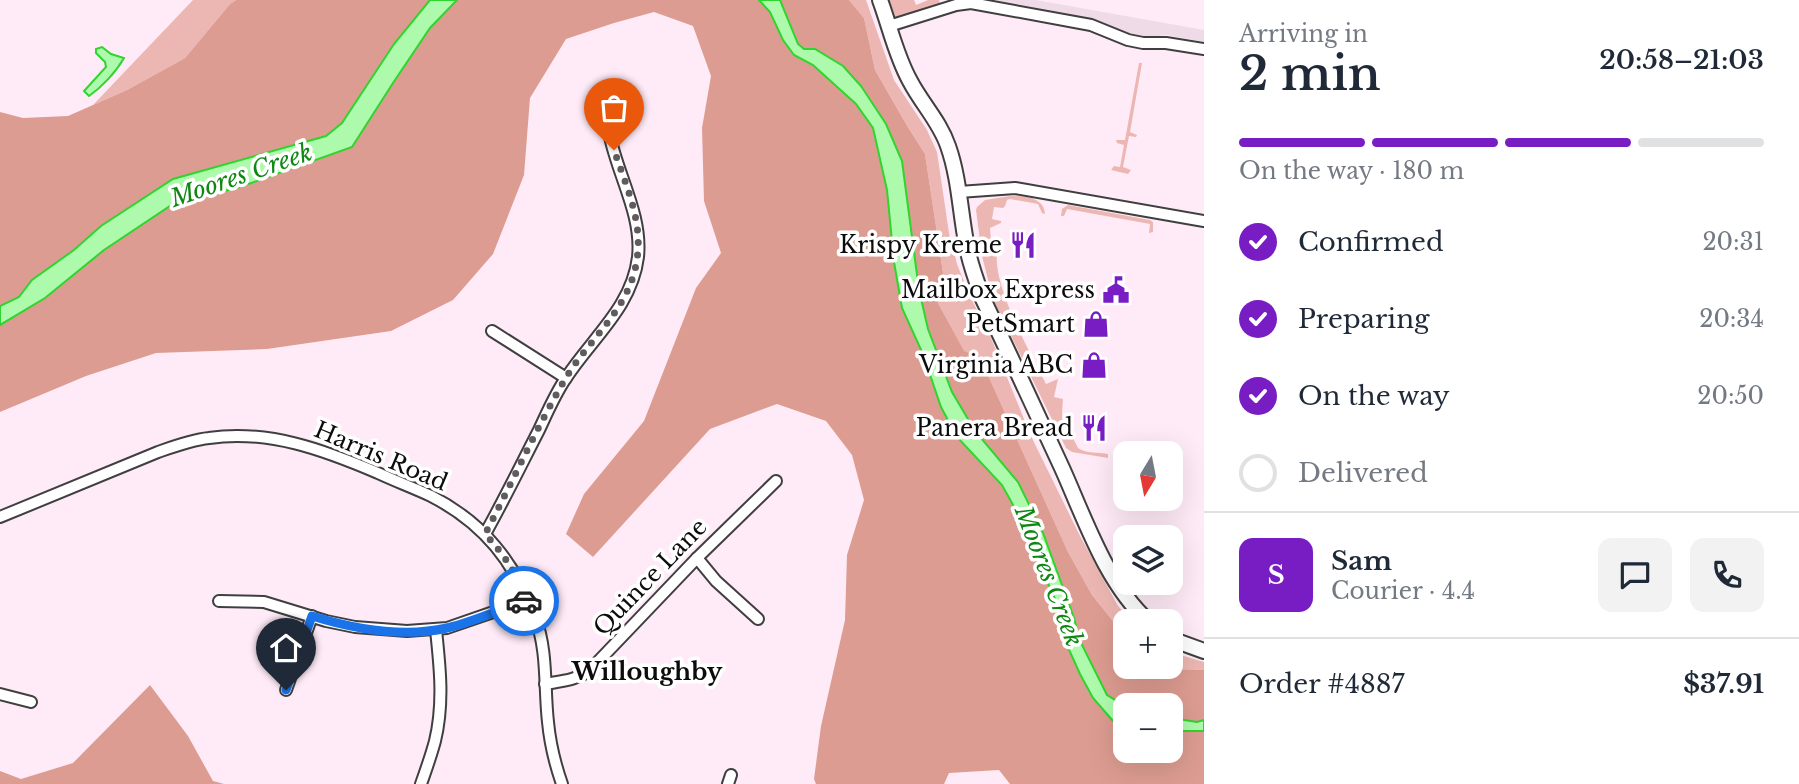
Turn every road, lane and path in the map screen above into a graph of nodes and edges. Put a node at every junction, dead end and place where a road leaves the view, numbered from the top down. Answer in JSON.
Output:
{"nodes":[{"id":1,"x":880,"y":0,"type":"edge"},
{"id":2,"x":889,"y":26,"type":"junction"},
{"id":3,"x":1204,"y":50,"type":"edge"},
{"id":4,"x":610,"y":97,"type":"dead end"},
{"id":5,"x":958,"y":192,"type":"junction"},
{"id":6,"x":1204,"y":221,"type":"edge"},
{"id":7,"x":492,"y":331,"type":"dead end"},
{"id":8,"x":566,"y":378,"type":"junction"},
{"id":9,"x":776,"y":481,"type":"dead end"},
{"id":10,"x":0,"y":517,"type":"edge"},
{"id":11,"x":485,"y":534,"type":"junction"},
{"id":12,"x":697,"y":558,"type":"junction"},
{"id":13,"x":528,"y":600,"type":"junction"},
{"id":14,"x":219,"y":601,"type":"dead end"},
{"id":15,"x":1136,"y":609,"type":"edge"},
{"id":16,"x":312,"y":616,"type":"junction"},
{"id":17,"x":758,"y":619,"type":"dead end"},
{"id":18,"x":436,"y":630,"type":"junction"},
{"id":19,"x":1183,"y":643,"type":"edge"},
{"id":20,"x":1204,"y":651,"type":"edge"},
{"id":21,"x":545,"y":684,"type":"junction"},
{"id":22,"x":286,"y":690,"type":"dead end"},
{"id":23,"x":0,"y":694,"type":"edge"},
{"id":24,"x":31,"y":702,"type":"dead end"},
{"id":25,"x":421,"y":784,"type":"edge"},
{"id":26,"x":562,"y":784,"type":"edge"}],
"edges":[{"from":1,"to":2,"type":"street"},
{"from":2,"to":3,"type":"street"},
{"from":2,"to":5,"type":"street"},
{"from":4,"to":8,"type":"street"},
{"from":5,"to":6,"type":"street"},
{"from":5,"to":15,"type":"street"},
{"from":7,"to":8,"type":"street"},
{"from":8,"to":11,"type":"street"},
{"from":9,"to":12,"type":"street","name":"Quince Lane"},
{"from":10,"to":11,"type":"street","name":"Harris Road"},
{"from":11,"to":13,"type":"street","name":"Harris Road"},
{"from":12,"to":17,"type":"street"},
{"from":12,"to":21,"type":"street","name":"Quince Lane"},
{"from":13,"to":18,"type":"street"},
{"from":13,"to":21,"type":"street","name":"Harris Road"},
{"from":14,"to":16,"type":"street"},
{"from":16,"to":18,"type":"street"},
{"from":16,"to":22,"type":"street"},
{"from":18,"to":25,"type":"street"},
{"from":19,"to":20,"type":"street"},
{"from":21,"to":26,"type":"street","name":"Harris Road"},
{"from":23,"to":24,"type":"street"}]}
